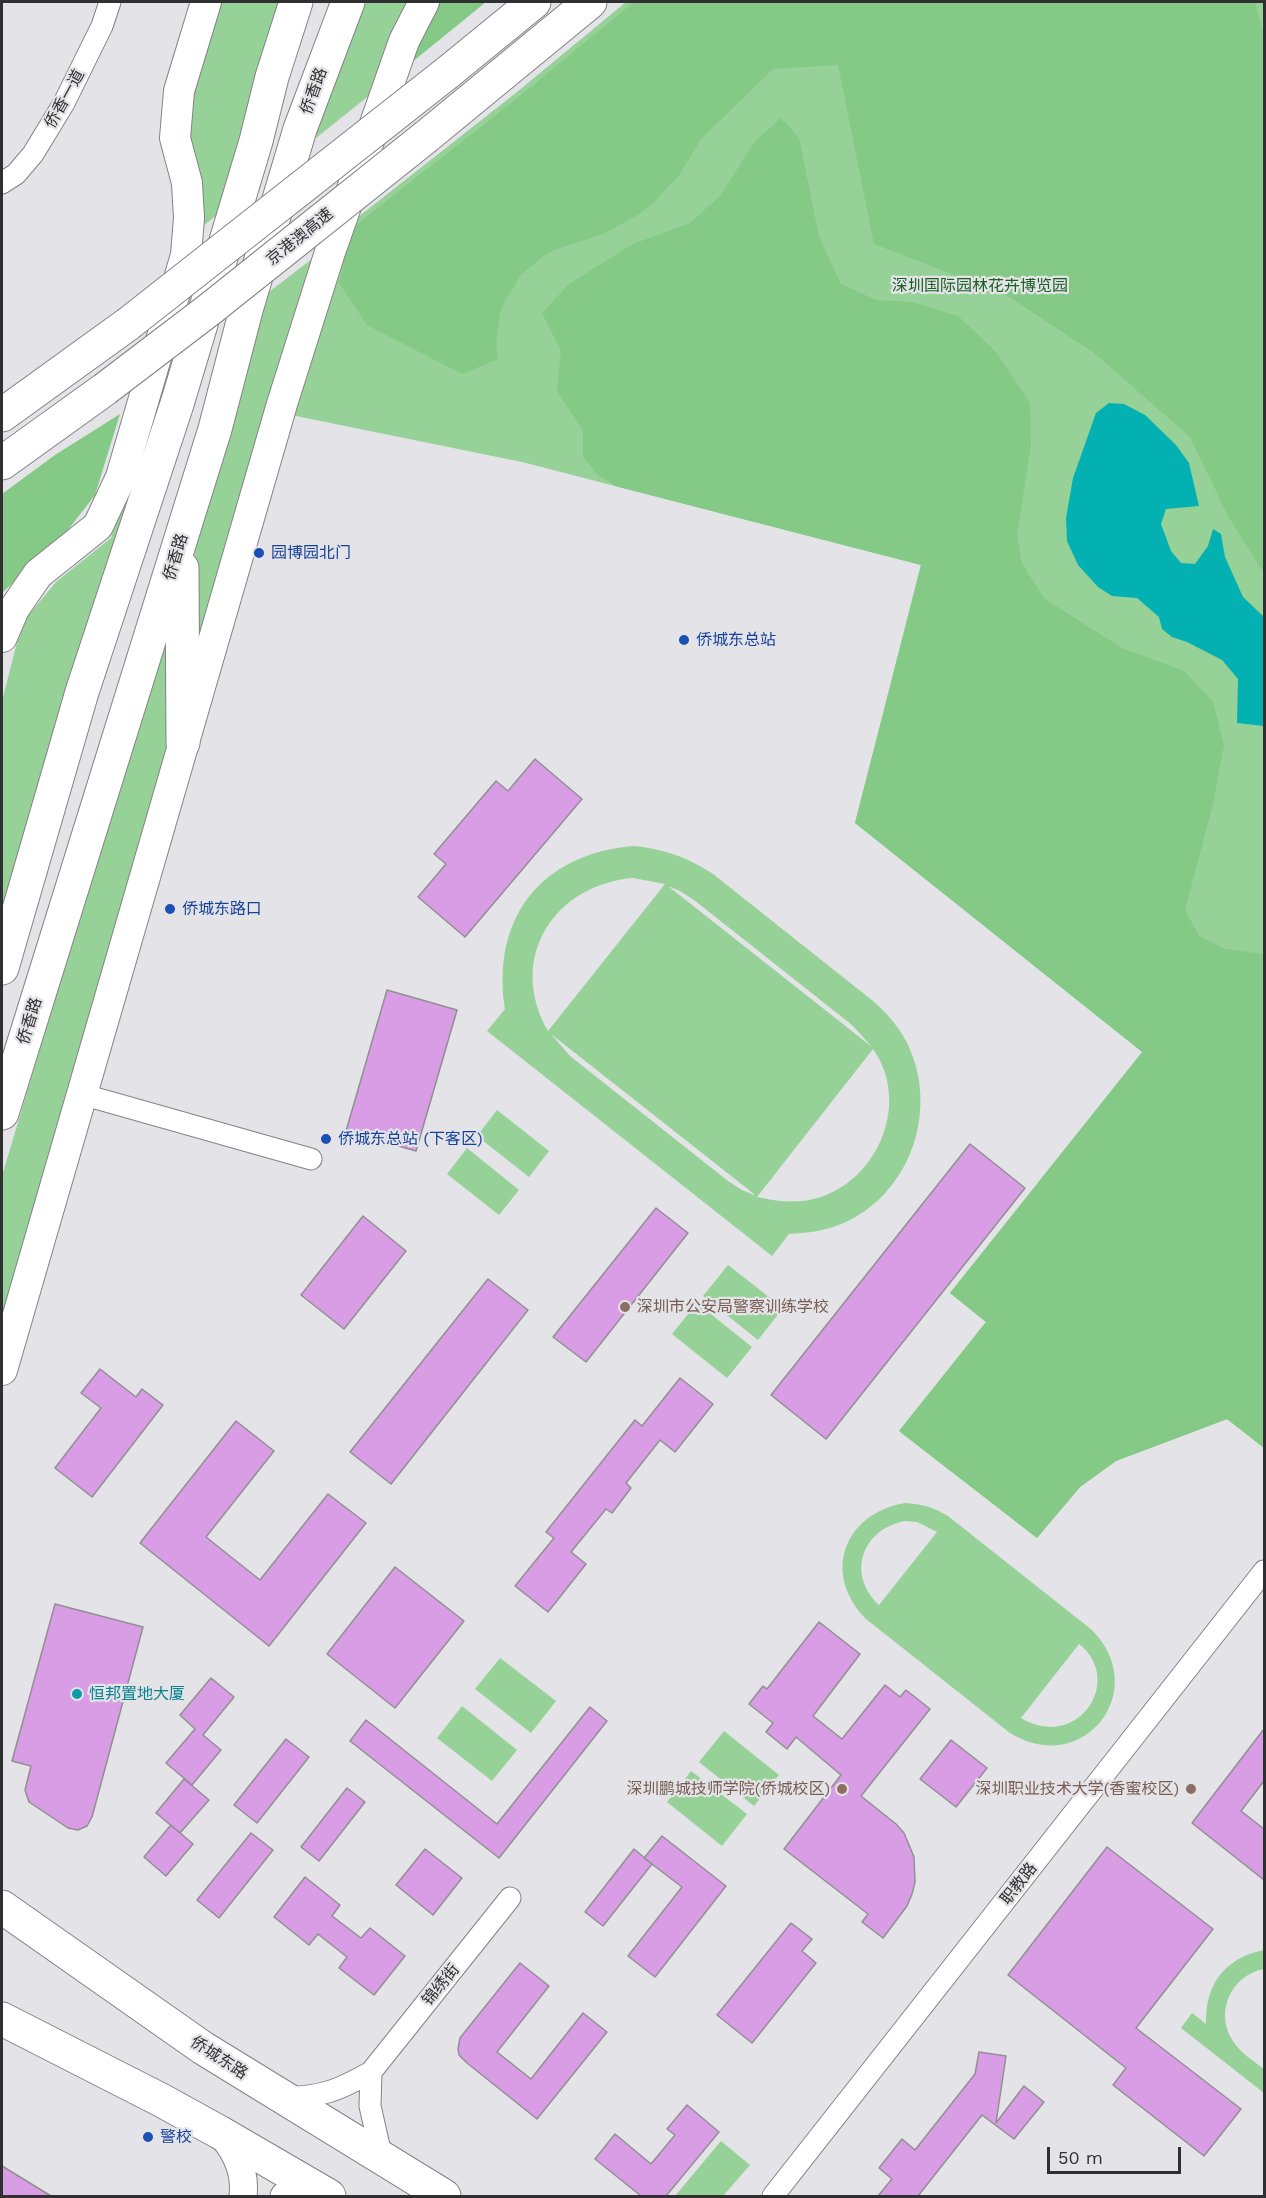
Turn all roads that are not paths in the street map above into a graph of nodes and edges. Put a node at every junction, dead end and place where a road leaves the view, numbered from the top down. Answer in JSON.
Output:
{"nodes":[{"id":1,"x":110,"y":2,"type":"edge"},
{"id":2,"x":206,"y":2,"type":"edge"},
{"id":3,"x":296,"y":2,"type":"edge"},
{"id":4,"x":348,"y":2,"type":"edge"},
{"id":5,"x":424,"y":2,"type":"edge"},
{"id":6,"x":534,"y":2,"type":"edge"},
{"id":7,"x":590,"y":2,"type":"edge"},
{"id":8,"x":2,"y":183,"type":"edge"},
{"id":9,"x":2,"y":415,"type":"edge"},
{"id":10,"x":2,"y":463,"type":"edge"},
{"id":11,"x":182,"y":537,"type":"junction"},
{"id":12,"x":2,"y":637,"type":"edge"},
{"id":13,"x":183,"y":743,"type":"junction"},
{"id":14,"x":2,"y":968,"type":"edge"},
{"id":15,"x":81,"y":1094,"type":"junction"},
{"id":16,"x":2,"y":1113,"type":"edge"},
{"id":17,"x":311,"y":1159,"type":"dead end"},
{"id":18,"x":2,"y":1370,"type":"edge"},
{"id":19,"x":1264,"y":1571,"type":"edge"},
{"id":20,"x":510,"y":1898,"type":"dead end"},
{"id":21,"x":5,"y":1910,"type":"edge"},
{"id":22,"x":2,"y":2019,"type":"edge"},
{"id":23,"x":371,"y":2072,"type":"junction"},
{"id":24,"x":282,"y":2098,"type":"junction"},
{"id":25,"x":219,"y":2132,"type":"junction"},
{"id":26,"x":382,"y":2159,"type":"junction"},
{"id":27,"x":327,"y":2195,"type":"edge"},
{"id":28,"x":243,"y":2196,"type":"edge"},
{"id":29,"x":284,"y":2196,"type":"edge"},
{"id":30,"x":444,"y":2196,"type":"edge"},
{"id":31,"x":773,"y":2196,"type":"edge"}],
"edges":[{"from":1,"to":8,"type":"street","name":"侨香一道"},
{"from":2,"to":12,"type":"main road"},
{"from":3,"to":14,"type":"main road"},
{"from":4,"to":11,"type":"main road","name":"侨香路"},
{"from":5,"to":13,"type":"main road"},
{"from":6,"to":9,"type":"main road","bridge":true},
{"from":7,"to":10,"type":"main road","name":"京港澳高速","bridge":true},
{"from":11,"to":13,"type":"main road"},
{"from":11,"to":16,"type":"main road","name":"侨香路"},
{"from":13,"to":15,"type":"main road"},
{"from":15,"to":17,"type":"street"},
{"from":15,"to":18,"type":"main road"},
{"from":19,"to":31,"type":"street","name":"职教路"},
{"from":20,"to":23,"type":"street","name":"锦绣街"},
{"from":21,"to":24,"type":"main road","name":"侨城东路"},
{"from":22,"to":25,"type":"main road"},
{"from":23,"to":24,"type":"street","name":"锦绣街"},
{"from":23,"to":26,"type":"street"},
{"from":24,"to":26,"type":"main road","name":"侨城东路"},
{"from":25,"to":27,"type":"main road"},
{"from":25,"to":28,"type":"street"},
{"from":26,"to":30,"type":"main road","name":"侨城东路"},
{"from":27,"to":29,"type":"street"}]}
